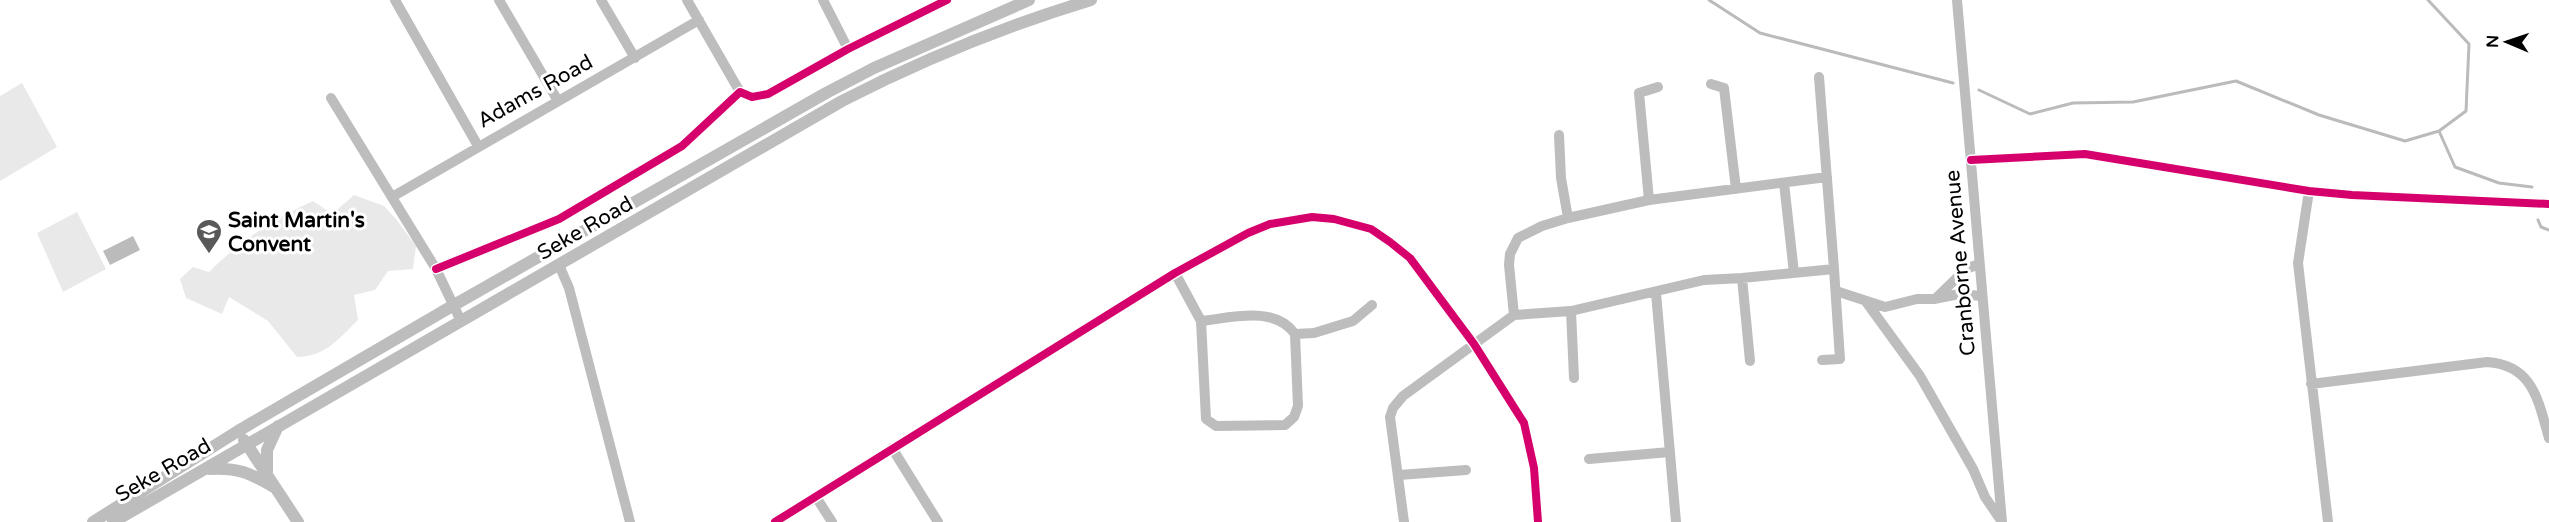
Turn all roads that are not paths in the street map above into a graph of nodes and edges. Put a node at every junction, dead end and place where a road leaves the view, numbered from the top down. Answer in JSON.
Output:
{"nodes":[{"id":1,"x":395,"y":0,"type":"edge"},
{"id":2,"x":499,"y":0,"type":"edge"},
{"id":3,"x":601,"y":0,"type":"edge"},
{"id":4,"x":687,"y":0,"type":"edge"},
{"id":5,"x":823,"y":0,"type":"edge"},
{"id":6,"x":947,"y":0,"type":"edge"},
{"id":7,"x":1026,"y":0,"type":"edge"},
{"id":8,"x":1091,"y":0,"type":"edge"},
{"id":9,"x":1957,"y":0,"type":"edge"},
{"id":10,"x":1030,"y":19,"type":"junction"},
{"id":11,"x":699,"y":20,"type":"junction"},
{"id":12,"x":849,"y":49,"type":"junction"},
{"id":13,"x":635,"y":57,"type":"junction"},
{"id":14,"x":1819,"y":77,"type":"dead end"},
{"id":15,"x":1711,"y":84,"type":"dead end"},
{"id":16,"x":1658,"y":87,"type":"dead end"},
{"id":17,"x":740,"y":92,"type":"junction"},
{"id":18,"x":331,"y":98,"type":"dead end"},
{"id":19,"x":558,"y":101,"type":"junction"},
{"id":20,"x":1559,"y":135,"type":"dead end"},
{"id":21,"x":478,"y":146,"type":"junction"},
{"id":22,"x":1971,"y":159,"type":"junction"},
{"id":23,"x":1827,"y":177,"type":"junction"},
{"id":24,"x":1784,"y":183,"type":"junction"},
{"id":25,"x":1736,"y":189,"type":"junction"},
{"id":26,"x":2309,"y":191,"type":"junction"},
{"id":27,"x":392,"y":197,"type":"junction"},
{"id":28,"x":1649,"y":201,"type":"junction"},
{"id":29,"x":2549,"y":204,"type":"edge"},
{"id":30,"x":1568,"y":218,"type":"junction"},
{"id":31,"x":1979,"y":264,"type":"junction"},
{"id":32,"x":559,"y":265,"type":"junction"},
{"id":33,"x":436,"y":269,"type":"junction"},
{"id":34,"x":1834,"y":269,"type":"junction"},
{"id":35,"x":1175,"y":273,"type":"junction"},
{"id":36,"x":1794,"y":273,"type":"junction"},
{"id":37,"x":1742,"y":278,"type":"junction"},
{"id":38,"x":1836,"y":291,"type":"junction"},
{"id":39,"x":1656,"y":293,"type":"junction"},
{"id":40,"x":1982,"y":296,"type":"junction"},
{"id":41,"x":1934,"y":299,"type":"junction"},
{"id":42,"x":1868,"y":303,"type":"junction"},
{"id":43,"x":454,"y":305,"type":"junction"},
{"id":44,"x":1372,"y":305,"type":"dead end"},
{"id":45,"x":1571,"y":311,"type":"junction"},
{"id":46,"x":1514,"y":315,"type":"junction"},
{"id":47,"x":460,"y":321,"type":"junction"},
{"id":48,"x":1201,"y":321,"type":"junction"},
{"id":49,"x":1295,"y":334,"type":"junction"},
{"id":50,"x":1474,"y":344,"type":"junction"},
{"id":51,"x":1750,"y":360,"type":"dead end"},
{"id":52,"x":1822,"y":360,"type":"dead end"},
{"id":53,"x":1574,"y":378,"type":"dead end"},
{"id":54,"x":2311,"y":384,"type":"junction"},
{"id":55,"x":278,"y":426,"type":"junction"},
{"id":56,"x":238,"y":431,"type":"junction"},
{"id":57,"x":2549,"y":438,"type":"edge"},
{"id":58,"x":247,"y":444,"type":"junction"},
{"id":59,"x":892,"y":448,"type":"junction"},
{"id":60,"x":1670,"y":452,"type":"junction"},
{"id":61,"x":1589,"y":459,"type":"dead end"},
{"id":62,"x":204,"y":469,"type":"junction"},
{"id":63,"x":1466,"y":470,"type":"dead end"},
{"id":64,"x":267,"y":473,"type":"junction"},
{"id":65,"x":1399,"y":476,"type":"junction"},
{"id":66,"x":276,"y":488,"type":"junction"},
{"id":67,"x":816,"y":497,"type":"junction"},
{"id":68,"x":93,"y":522,"type":"edge"},
{"id":69,"x":113,"y":522,"type":"edge"},
{"id":70,"x":297,"y":522,"type":"edge"},
{"id":71,"x":630,"y":522,"type":"edge"},
{"id":72,"x":776,"y":522,"type":"edge"},
{"id":73,"x":832,"y":522,"type":"edge"},
{"id":74,"x":938,"y":522,"type":"edge"},
{"id":75,"x":1404,"y":522,"type":"edge"},
{"id":76,"x":1538,"y":522,"type":"edge"},
{"id":77,"x":1676,"y":522,"type":"edge"},
{"id":78,"x":2002,"y":522,"type":"edge"},
{"id":79,"x":2328,"y":522,"type":"edge"}],
"edges":[{"from":1,"to":21,"type":"street"},
{"from":2,"to":19,"type":"street"},
{"from":3,"to":13,"type":"street"},
{"from":4,"to":11,"type":"street"},
{"from":5,"to":12,"type":"street"},
{"from":6,"to":12,"type":"street"},
{"from":7,"to":10,"type":"street"},
{"from":7,"to":43,"type":"main road","name":"Seke Road"},
{"from":8,"to":10,"type":"main road","name":"Seke Road"},
{"from":9,"to":22,"type":"street","name":"Cranborne Avenue"},
{"from":10,"to":32,"type":"main road","name":"Seke Road"},
{"from":11,"to":13,"type":"street","name":"Adams Road"},
{"from":11,"to":17,"type":"street"},
{"from":12,"to":17,"type":"street"},
{"from":13,"to":19,"type":"street","name":"Adams Road"},
{"from":14,"to":23,"type":"street"},
{"from":15,"to":25,"type":"street"},
{"from":16,"to":28,"type":"street"},
{"from":17,"to":33,"type":"street"},
{"from":18,"to":27,"type":"street"},
{"from":19,"to":21,"type":"street","name":"Adams Road"},
{"from":20,"to":30,"type":"street"},
{"from":21,"to":27,"type":"street","name":"Adams Road"},
{"from":22,"to":26,"type":"street"},
{"from":22,"to":31,"type":"street","name":"Cranborne Avenue"},
{"from":23,"to":24,"type":"street"},
{"from":23,"to":34,"type":"street"},
{"from":24,"to":25,"type":"street"},
{"from":24,"to":36,"type":"street"},
{"from":25,"to":28,"type":"street"},
{"from":26,"to":29,"type":"street"},
{"from":26,"to":54,"type":"street"},
{"from":27,"to":33,"type":"street"},
{"from":28,"to":30,"type":"street"},
{"from":30,"to":46,"type":"street"},
{"from":31,"to":40,"type":"street","name":"Cranborne Avenue"},
{"from":31,"to":41,"type":"street"},
{"from":32,"to":47,"type":"main road","name":"Seke Road"},
{"from":32,"to":71,"type":"street"},
{"from":33,"to":43,"type":"street"},
{"from":34,"to":36,"type":"street"},
{"from":34,"to":38,"type":"street"},
{"from":35,"to":48,"type":"street"},
{"from":35,"to":50,"type":"street"},
{"from":35,"to":59,"type":"street"},
{"from":36,"to":37,"type":"street"},
{"from":37,"to":39,"type":"street"},
{"from":37,"to":51,"type":"street"},
{"from":38,"to":42,"type":"street"},
{"from":38,"to":52,"type":"street"},
{"from":39,"to":45,"type":"street"},
{"from":39,"to":60,"type":"street"},
{"from":40,"to":41,"type":"street"},
{"from":40,"to":78,"type":"street","name":"Cranborne Avenue"},
{"from":41,"to":42,"type":"street"},
{"from":42,"to":78,"type":"street"},
{"from":43,"to":47,"type":"street"},
{"from":43,"to":56,"type":"main road","name":"Seke Road"},
{"from":44,"to":49,"type":"street"},
{"from":45,"to":46,"type":"street"},
{"from":45,"to":53,"type":"street"},
{"from":46,"to":50,"type":"street"},
{"from":47,"to":55,"type":"main road","name":"Seke Road"},
{"from":48,"to":49,"type":"street"},
{"from":48,"to":49,"type":"street"},
{"from":50,"to":65,"type":"street"},
{"from":50,"to":76,"type":"street"},
{"from":54,"to":57,"type":"street"},
{"from":54,"to":79,"type":"street"},
{"from":55,"to":58,"type":"main road","name":"Seke Road"},
{"from":55,"to":64,"type":"main road"},
{"from":56,"to":58,"type":"main road"},
{"from":56,"to":68,"type":"main road","name":"Seke Road"},
{"from":58,"to":62,"type":"main road","name":"Seke Road"},
{"from":58,"to":64,"type":"main road"},
{"from":59,"to":67,"type":"street"},
{"from":59,"to":74,"type":"street"},
{"from":60,"to":61,"type":"street"},
{"from":60,"to":77,"type":"street"},
{"from":62,"to":66,"type":"main road"},
{"from":62,"to":69,"type":"main road","name":"Seke Road"},
{"from":63,"to":65,"type":"street"},
{"from":64,"to":66,"type":"main road"},
{"from":65,"to":75,"type":"street"},
{"from":66,"to":70,"type":"main road"},
{"from":67,"to":72,"type":"street"},
{"from":67,"to":73,"type":"street"}]}
